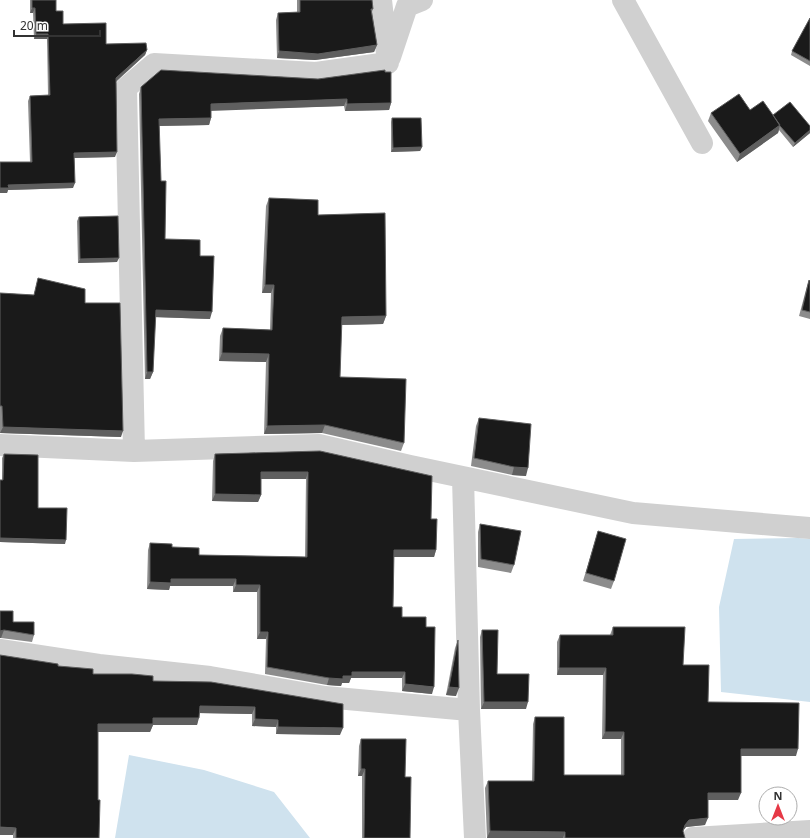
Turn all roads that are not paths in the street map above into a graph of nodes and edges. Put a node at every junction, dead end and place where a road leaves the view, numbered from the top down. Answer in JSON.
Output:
{"nodes":[{"id":1,"x":380,"y":0,"type":"edge"},
{"id":2,"x":422,"y":0,"type":"edge"},
{"id":3,"x":623,"y":0,"type":"edge"},
{"id":4,"x":388,"y":63,"type":"junction"},
{"id":5,"x":702,"y":143,"type":"dead end"},
{"id":6,"x":0,"y":445,"type":"edge"},
{"id":7,"x":134,"y":451,"type":"junction"},
{"id":8,"x":463,"y":478,"type":"junction"},
{"id":9,"x":810,"y":528,"type":"edge"},
{"id":10,"x":0,"y":650,"type":"edge"},
{"id":11,"x":469,"y":710,"type":"junction"},
{"id":12,"x":810,"y":831,"type":"edge"},
{"id":13,"x":475,"y":838,"type":"edge"},
{"id":14,"x":693,"y":838,"type":"edge"}],
"edges":[{"from":1,"to":4,"type":"street"},
{"from":2,"to":4,"type":"street"},
{"from":3,"to":5,"type":"street"},
{"from":4,"to":7,"type":"street"},
{"from":6,"to":7,"type":"street"},
{"from":7,"to":8,"type":"street"},
{"from":8,"to":9,"type":"street"},
{"from":8,"to":11,"type":"street"},
{"from":10,"to":11,"type":"street"},
{"from":11,"to":13,"type":"street"},
{"from":12,"to":14,"type":"street"}]}
